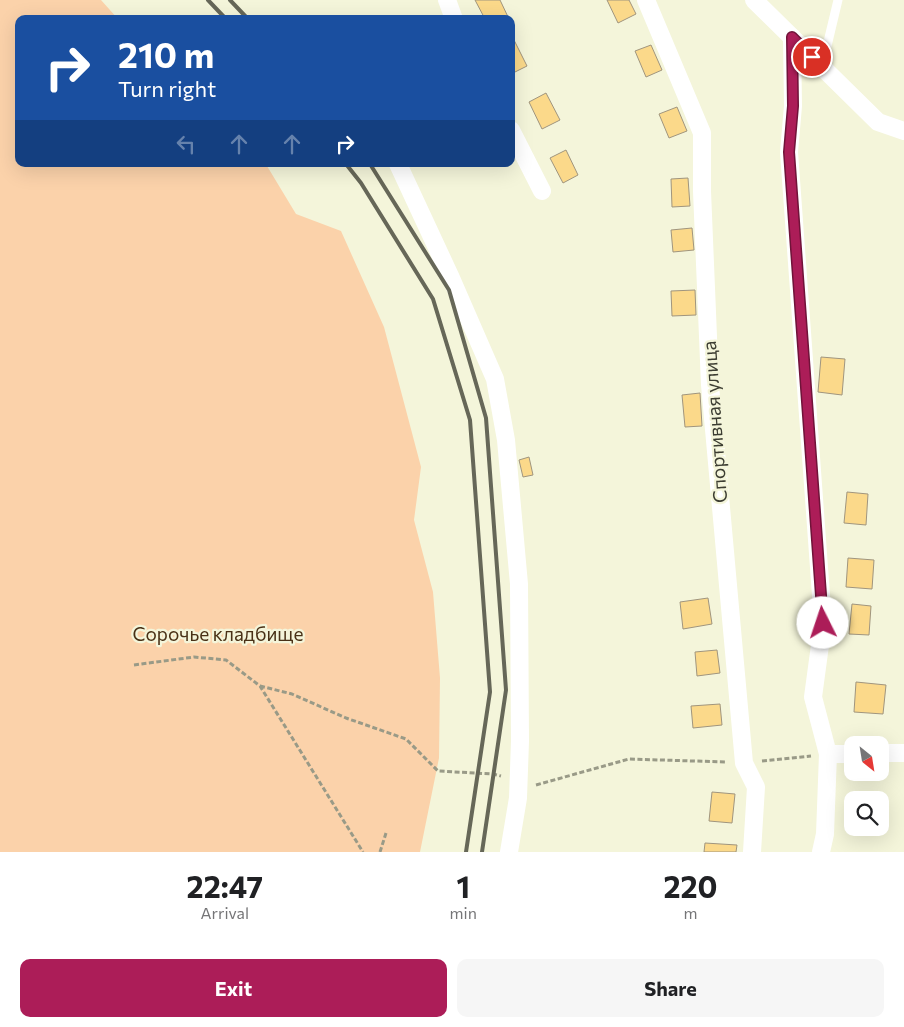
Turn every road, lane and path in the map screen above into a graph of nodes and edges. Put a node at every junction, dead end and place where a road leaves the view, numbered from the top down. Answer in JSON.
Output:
{"nodes":[{"id":1,"x":447,"y":0,"type":"edge"},
{"id":2,"x":646,"y":0,"type":"edge"},
{"id":3,"x":754,"y":0,"type":"edge"},
{"id":4,"x":838,"y":0,"type":"edge"},
{"id":5,"x":453,"y":15,"type":"edge"},
{"id":6,"x":792,"y":37,"type":"junction"},
{"id":7,"x":822,"y":67,"type":"junction"},
{"id":8,"x":904,"y":131,"type":"edge"},
{"id":9,"x":515,"y":138,"type":"edge"},
{"id":10,"x":399,"y":167,"type":"edge"},
{"id":11,"x":542,"y":191,"type":"dead end"},
{"id":12,"x":134,"y":665,"type":"dead end"},
{"id":13,"x":260,"y":686,"type":"junction"},
{"id":14,"x":889,"y":753,"type":"edge"},
{"id":15,"x":904,"y":753,"type":"edge"},
{"id":16,"x":828,"y":754,"type":"junction"},
{"id":17,"x":844,"y":754,"type":"edge"},
{"id":18,"x":629,"y":759,"type":"dead end"},
{"id":19,"x":519,"y":781,"type":"junction"},
{"id":20,"x":386,"y":833,"type":"dead end"},
{"id":21,"x":363,"y":852,"type":"edge"},
{"id":22,"x":380,"y":852,"type":"edge"},
{"id":23,"x":509,"y":852,"type":"edge"},
{"id":24,"x":752,"y":852,"type":"edge"},
{"id":25,"x":821,"y":852,"type":"edge"}],
"edges":[{"from":1,"to":5,"type":"street"},
{"from":2,"to":24,"type":"street","name":"Спортивная улица"},
{"from":3,"to":6,"type":"street"},
{"from":4,"to":7,"type":"lane"},
{"from":6,"to":7,"type":"street"},
{"from":6,"to":16,"type":"street"},
{"from":7,"to":8,"type":"street"},
{"from":9,"to":11,"type":"street"},
{"from":10,"to":19,"type":"street"},
{"from":12,"to":13,"type":"path"},
{"from":13,"to":19,"type":"path"},
{"from":13,"to":21,"type":"path"},
{"from":14,"to":15,"type":"street"},
{"from":16,"to":17,"type":"street"},
{"from":16,"to":25,"type":"street"},
{"from":18,"to":19,"type":"path"},
{"from":19,"to":23,"type":"street"},
{"from":20,"to":22,"type":"path"}]}
